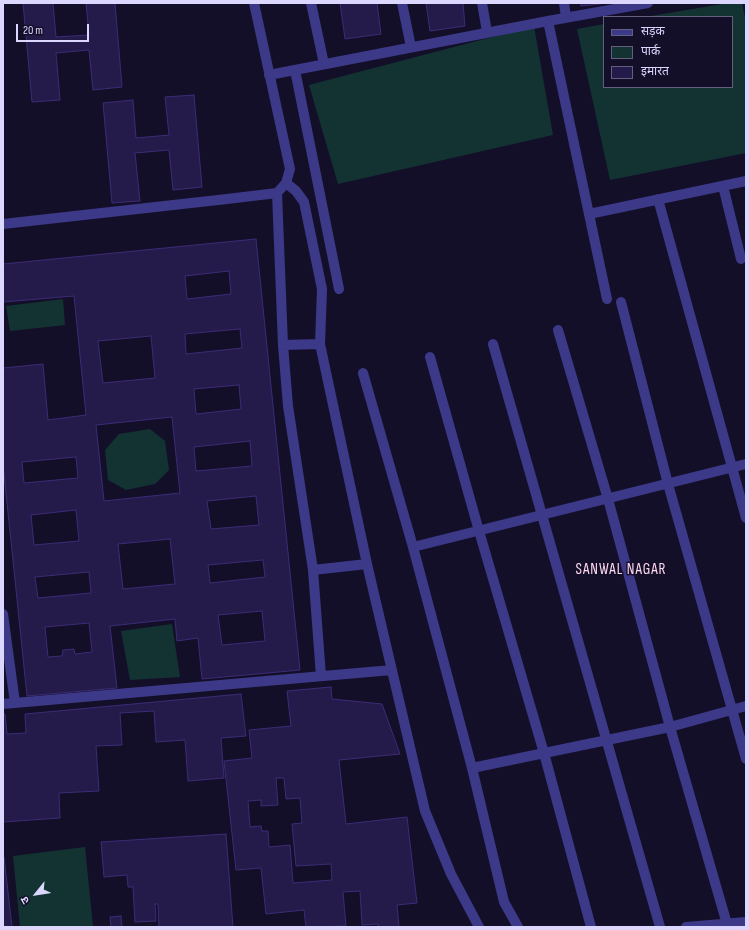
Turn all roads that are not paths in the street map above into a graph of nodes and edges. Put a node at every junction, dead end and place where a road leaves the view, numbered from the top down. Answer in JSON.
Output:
{"nodes":[{"id":1,"x":254,"y":3,"type":"edge"},
{"id":2,"x":311,"y":3,"type":"edge"},
{"id":3,"x":402,"y":3,"type":"edge"},
{"id":4,"x":482,"y":3,"type":"edge"},
{"id":5,"x":564,"y":3,"type":"edge"},
{"id":6,"x":646,"y":3,"type":"edge"},
{"id":7,"x":566,"y":17,"type":"junction"},
{"id":8,"x":548,"y":20,"type":"junction"},
{"id":9,"x":487,"y":32,"type":"junction"},
{"id":10,"x":411,"y":47,"type":"junction"},
{"id":11,"x":324,"y":64,"type":"junction"},
{"id":12,"x":295,"y":70,"type":"junction"},
{"id":13,"x":269,"y":75,"type":"junction"},
{"id":14,"x":746,"y":181,"type":"edge"},
{"id":15,"x":286,"y":183,"type":"junction"},
{"id":16,"x":723,"y":186,"type":"junction"},
{"id":17,"x":277,"y":192,"type":"junction"},
{"id":18,"x":658,"y":199,"type":"junction"},
{"id":19,"x":589,"y":214,"type":"junction"},
{"id":20,"x":3,"y":224,"type":"edge"},
{"id":21,"x":741,"y":259,"type":"dead end"},
{"id":22,"x":339,"y":289,"type":"dead end"},
{"id":23,"x":607,"y":299,"type":"dead end"},
{"id":24,"x":621,"y":302,"type":"dead end"},
{"id":25,"x":558,"y":330,"type":"dead end"},
{"id":26,"x":283,"y":344,"type":"junction"},
{"id":27,"x":320,"y":344,"type":"junction"},
{"id":28,"x":493,"y":344,"type":"dead end"},
{"id":29,"x":430,"y":357,"type":"dead end"},
{"id":30,"x":363,"y":373,"type":"dead end"},
{"id":31,"x":746,"y":464,"type":"edge"},
{"id":32,"x":732,"y":468,"type":"junction"},
{"id":33,"x":668,"y":484,"type":"junction"},
{"id":34,"x":608,"y":499,"type":"junction"},
{"id":35,"x":542,"y":515,"type":"junction"},
{"id":36,"x":746,"y":518,"type":"edge"},
{"id":37,"x":479,"y":531,"type":"junction"},
{"id":38,"x":413,"y":547,"type":"junction"},
{"id":39,"x":367,"y":564,"type":"junction"},
{"id":40,"x":313,"y":570,"type":"junction"},
{"id":41,"x":3,"y":614,"type":"edge"},
{"id":42,"x":392,"y":670,"type":"junction"},
{"id":43,"x":321,"y":676,"type":"junction"},
{"id":44,"x":15,"y":703,"type":"junction"},
{"id":45,"x":3,"y":704,"type":"edge"},
{"id":46,"x":746,"y":706,"type":"edge"},
{"id":47,"x":732,"y":709,"type":"junction"},
{"id":48,"x":670,"y":727,"type":"junction"},
{"id":49,"x":607,"y":740,"type":"junction"},
{"id":50,"x":544,"y":753,"type":"junction"},
{"id":51,"x":746,"y":759,"type":"edge"},
{"id":52,"x":472,"y":768,"type":"junction"},
{"id":53,"x":746,"y":922,"type":"edge"},
{"id":54,"x":727,"y":924,"type":"junction"},
{"id":55,"x":479,"y":927,"type":"edge"},
{"id":56,"x":518,"y":927,"type":"edge"},
{"id":57,"x":591,"y":927,"type":"edge"},
{"id":58,"x":660,"y":927,"type":"edge"},
{"id":59,"x":686,"y":927,"type":"edge"}],
"edges":[{"from":1,"to":13,"type":"street"},
{"from":2,"to":11,"type":"street"},
{"from":3,"to":10,"type":"street"},
{"from":4,"to":9,"type":"street"},
{"from":5,"to":7,"type":"street"},
{"from":6,"to":7,"type":"street"},
{"from":7,"to":8,"type":"street"},
{"from":8,"to":9,"type":"street"},
{"from":8,"to":19,"type":"street"},
{"from":9,"to":10,"type":"street"},
{"from":10,"to":11,"type":"street"},
{"from":11,"to":12,"type":"street"},
{"from":12,"to":13,"type":"street"},
{"from":12,"to":22,"type":"street"},
{"from":13,"to":15,"type":"street"},
{"from":14,"to":16,"type":"street"},
{"from":15,"to":17,"type":"street"},
{"from":15,"to":27,"type":"street"},
{"from":16,"to":18,"type":"street"},
{"from":16,"to":21,"type":"street"},
{"from":17,"to":20,"type":"street"},
{"from":17,"to":26,"type":"street"},
{"from":18,"to":19,"type":"street"},
{"from":18,"to":32,"type":"street"},
{"from":19,"to":23,"type":"street"},
{"from":24,"to":33,"type":"street"},
{"from":25,"to":34,"type":"street"},
{"from":26,"to":27,"type":"street"},
{"from":26,"to":40,"type":"street"},
{"from":27,"to":39,"type":"street"},
{"from":28,"to":35,"type":"street"},
{"from":29,"to":37,"type":"street"},
{"from":30,"to":38,"type":"street"},
{"from":31,"to":32,"type":"street"},
{"from":32,"to":33,"type":"street"},
{"from":32,"to":36,"type":"street"},
{"from":33,"to":34,"type":"street"},
{"from":33,"to":47,"type":"street"},
{"from":34,"to":35,"type":"street"},
{"from":34,"to":48,"type":"street"},
{"from":35,"to":37,"type":"street"},
{"from":35,"to":49,"type":"street"},
{"from":37,"to":38,"type":"street"},
{"from":37,"to":50,"type":"street"},
{"from":38,"to":52,"type":"street"},
{"from":39,"to":40,"type":"street"},
{"from":39,"to":42,"type":"street"},
{"from":40,"to":43,"type":"street"},
{"from":41,"to":44,"type":"street"},
{"from":42,"to":43,"type":"street"},
{"from":42,"to":55,"type":"street"},
{"from":43,"to":44,"type":"street"},
{"from":44,"to":45,"type":"street"},
{"from":46,"to":47,"type":"street"},
{"from":47,"to":48,"type":"street"},
{"from":47,"to":51,"type":"street"},
{"from":48,"to":49,"type":"street"},
{"from":48,"to":54,"type":"street"},
{"from":49,"to":50,"type":"street"},
{"from":49,"to":58,"type":"street"},
{"from":50,"to":52,"type":"street"},
{"from":50,"to":57,"type":"street"},
{"from":52,"to":56,"type":"street"},
{"from":53,"to":54,"type":"street"},
{"from":54,"to":59,"type":"street"}]}
